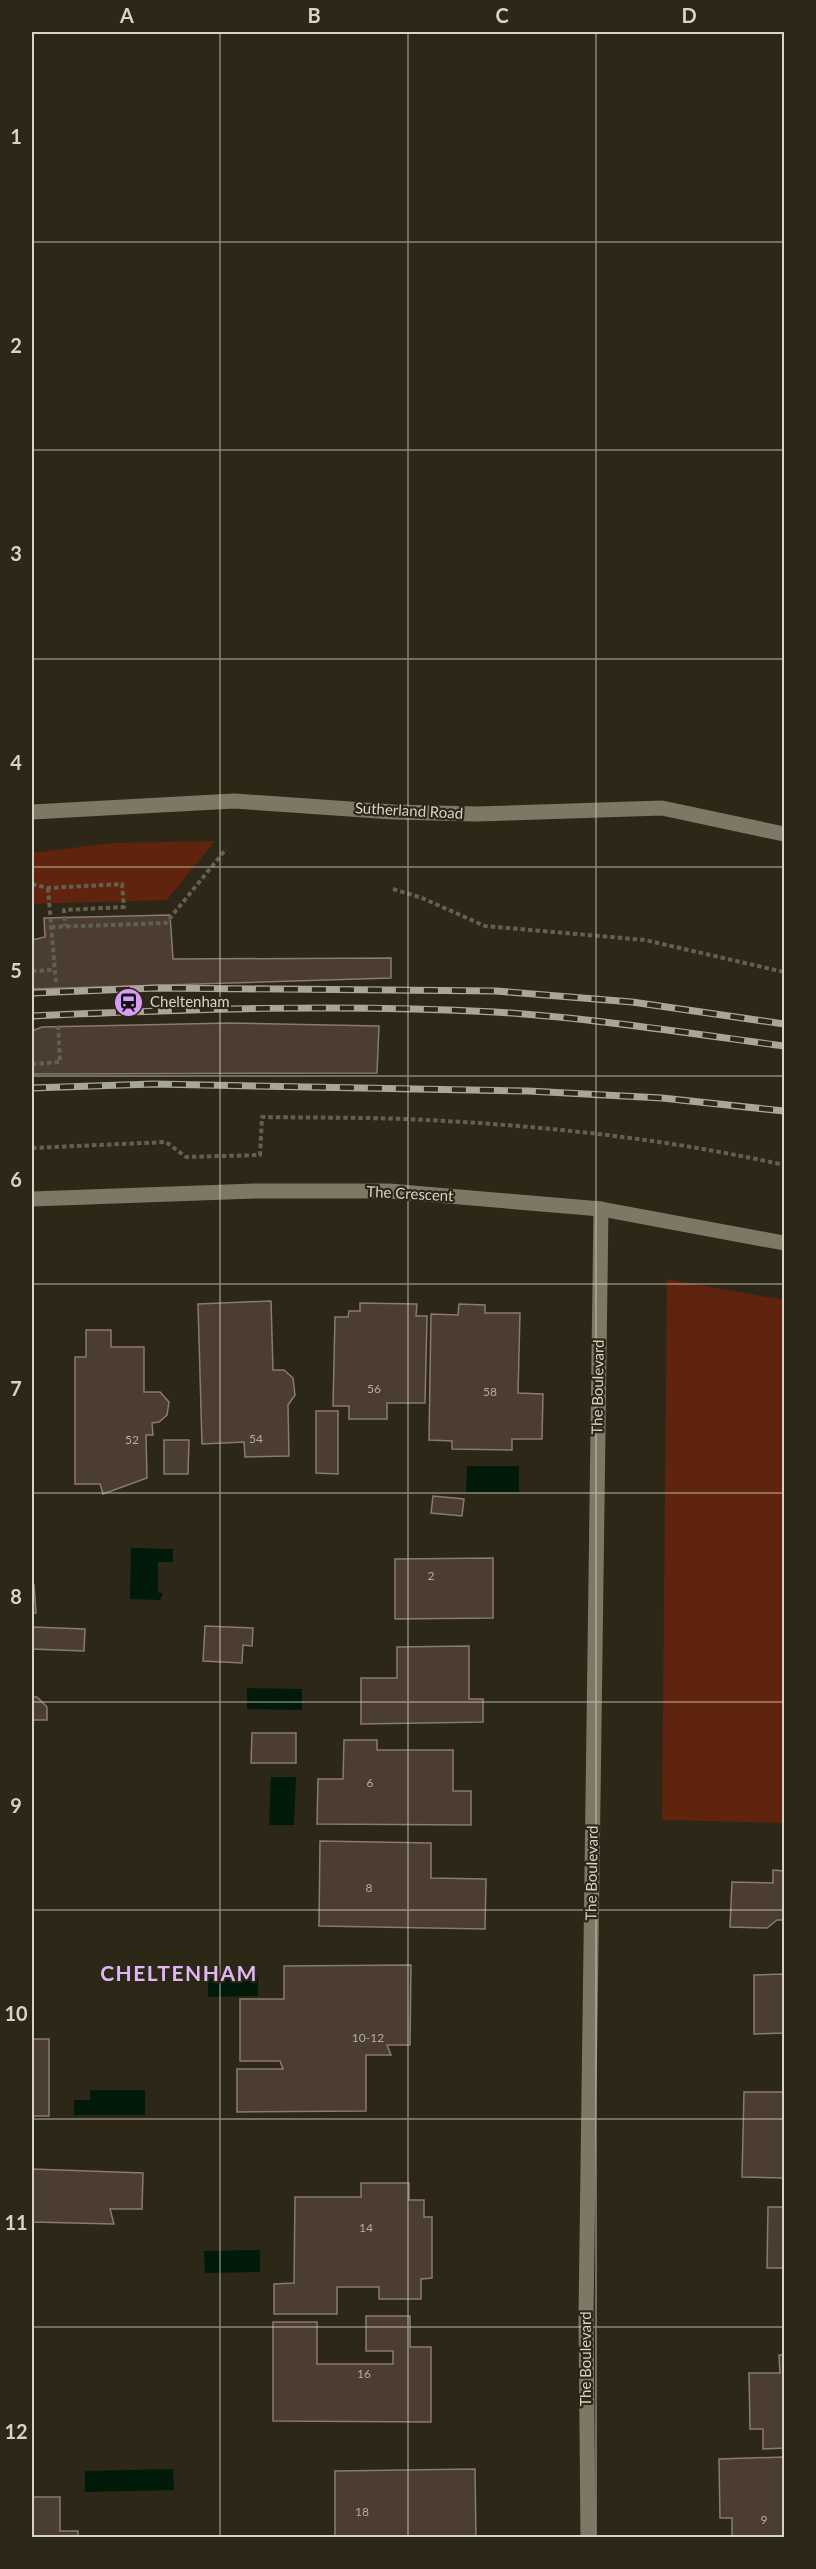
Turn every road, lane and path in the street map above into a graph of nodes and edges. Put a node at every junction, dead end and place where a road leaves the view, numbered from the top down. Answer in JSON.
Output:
{"nodes":[{"id":1,"x":32,"y":812,"type":"edge"},
{"id":2,"x":784,"y":834,"type":"edge"},
{"id":3,"x":226,"y":849,"type":"dead end"},
{"id":4,"x":32,"y":884,"type":"edge"},
{"id":5,"x":48,"y":888,"type":"junction"},
{"id":6,"x":393,"y":889,"type":"dead end"},
{"id":7,"x":65,"y":926,"type":"junction"},
{"id":8,"x":51,"y":927,"type":"junction"},
{"id":9,"x":54,"y":970,"type":"junction"},
{"id":10,"x":32,"y":971,"type":"edge"},
{"id":11,"x":784,"y":972,"type":"edge"},
{"id":12,"x":56,"y":984,"type":"dead end"},
{"id":13,"x":58,"y":1024,"type":"dead end"},
{"id":14,"x":32,"y":1064,"type":"edge"},
{"id":15,"x":32,"y":1148,"type":"edge"},
{"id":16,"x":784,"y":1165,"type":"edge"},
{"id":17,"x":32,"y":1199,"type":"edge"},
{"id":18,"x":601,"y":1209,"type":"junction"},
{"id":19,"x":784,"y":1243,"type":"edge"},
{"id":20,"x":588,"y":2538,"type":"edge"}],
"edges":[{"from":1,"to":2,"type":"street","name":"Sutherland Road"},
{"from":3,"to":7,"type":"path"},
{"from":4,"to":5,"type":"path"},
{"from":5,"to":7,"type":"path"},
{"from":5,"to":8,"type":"path"},
{"from":6,"to":11,"type":"path"},
{"from":7,"to":8,"type":"path"},
{"from":8,"to":9,"type":"path"},
{"from":9,"to":10,"type":"path"},
{"from":9,"to":12,"type":"path"},
{"from":13,"to":14,"type":"path"},
{"from":15,"to":16,"type":"path"},
{"from":17,"to":18,"type":"street","name":"The Crescent"},
{"from":18,"to":19,"type":"street","name":"The Crescent"},
{"from":18,"to":20,"type":"street","name":"The Boulevard"}]}
